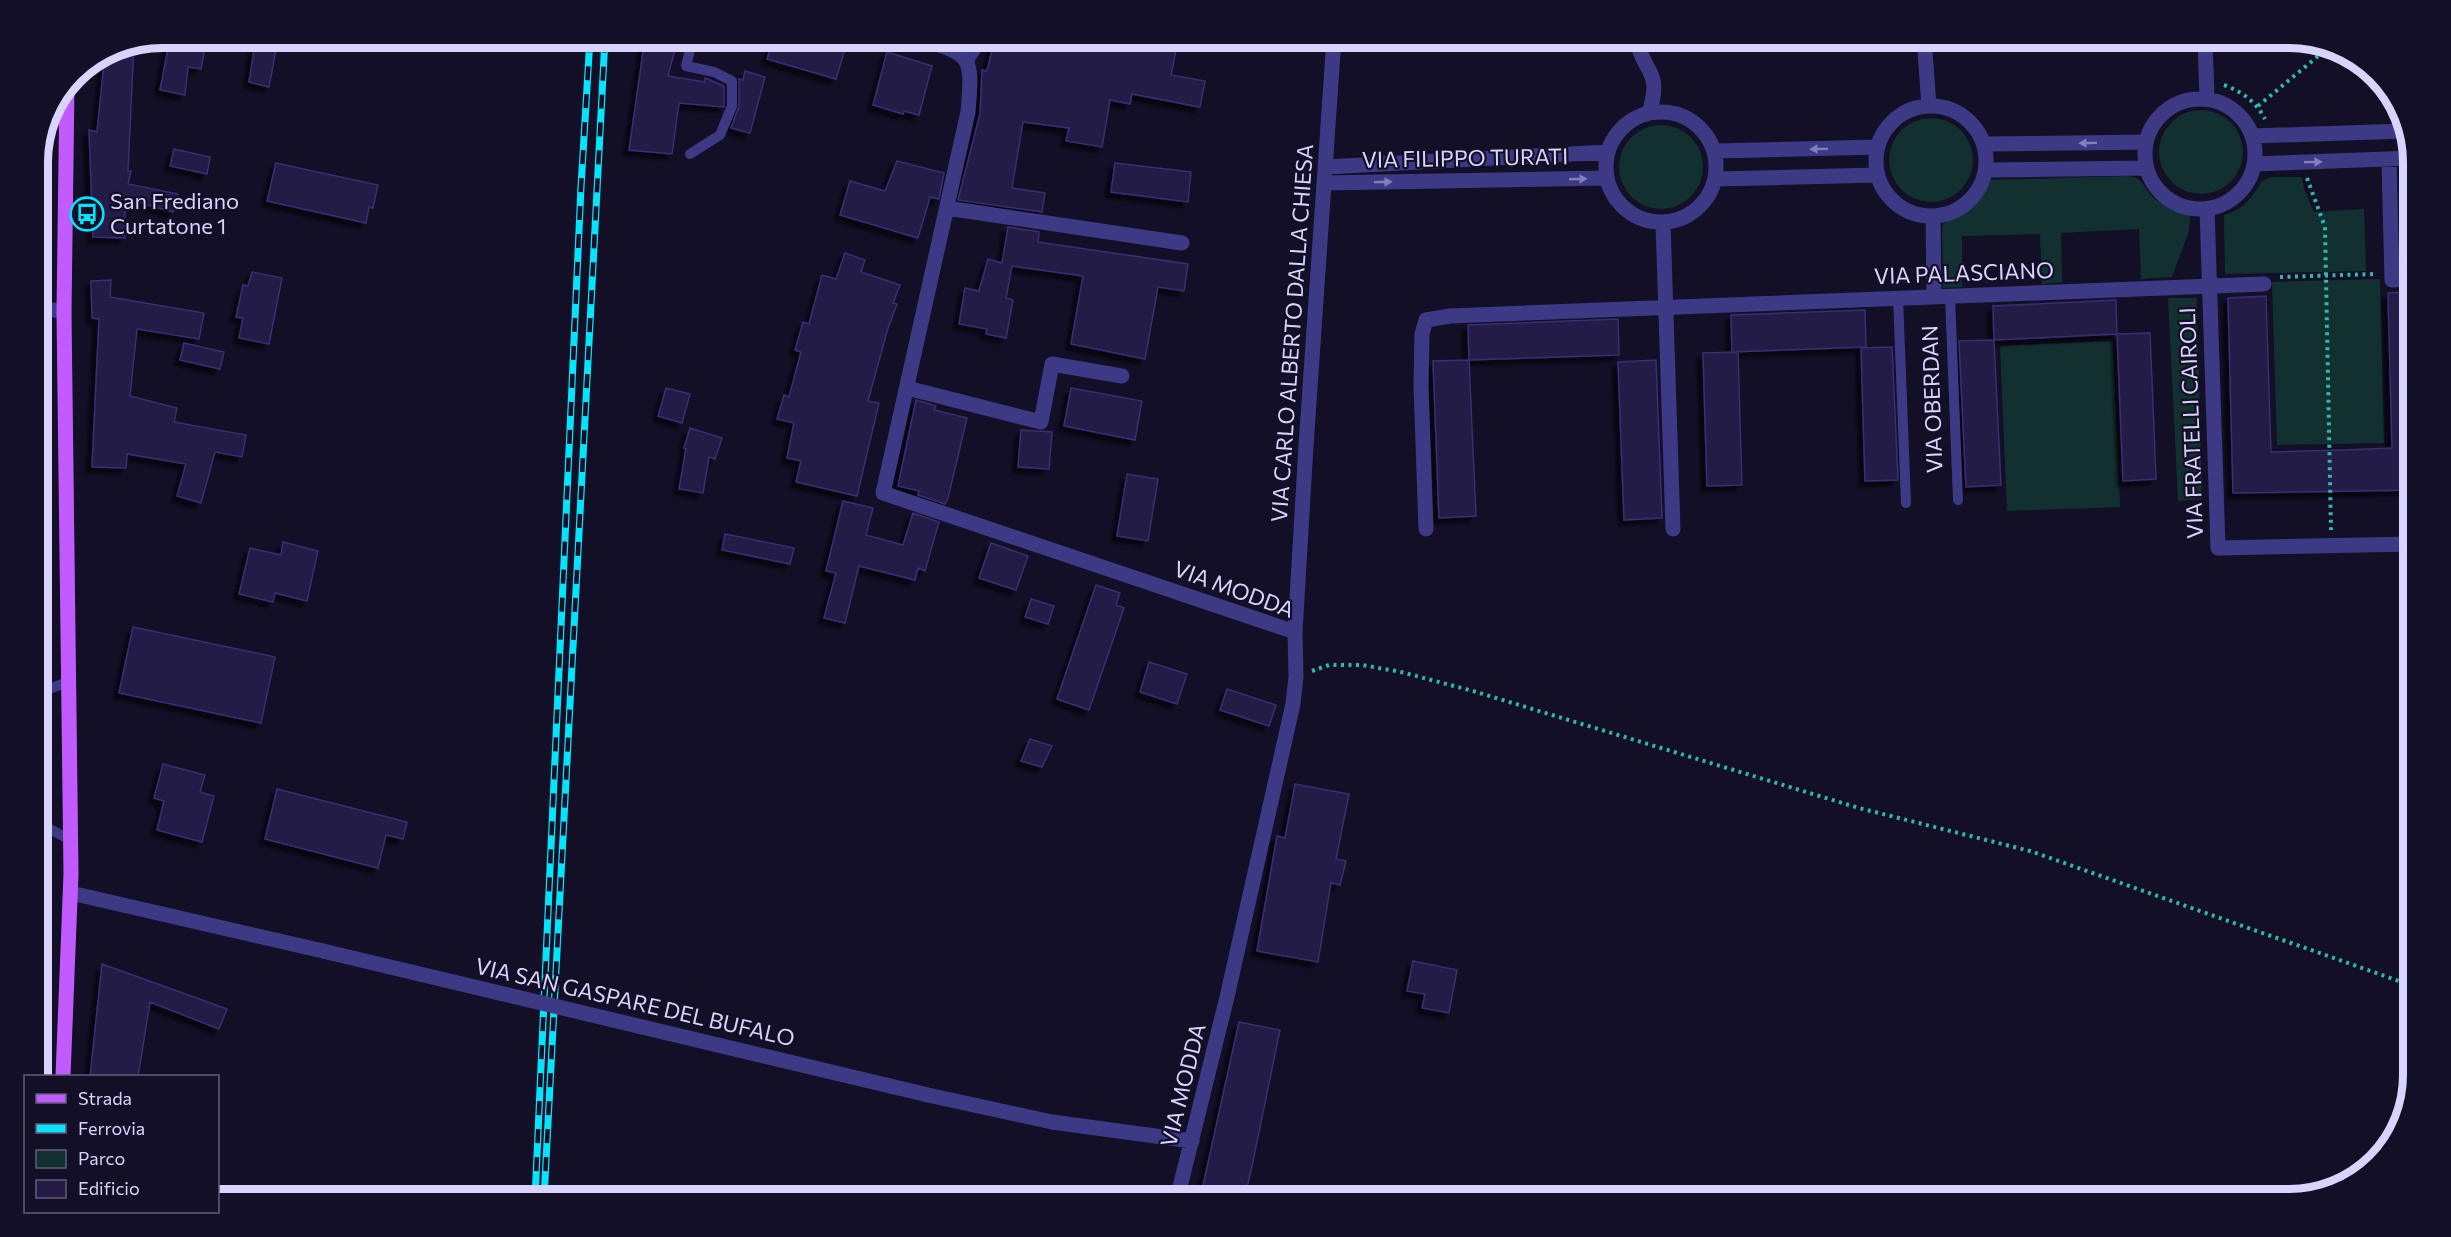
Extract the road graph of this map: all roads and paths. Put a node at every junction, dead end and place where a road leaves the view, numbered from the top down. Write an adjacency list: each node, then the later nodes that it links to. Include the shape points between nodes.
1 (690, 48): 24 (lane, via 686,66 732,81 732,106 720,135)
2 (952, 48): 9 (street)
3 (977, 48): 9 (lane)
4 (1333, 48): 29 (street, VIA CARLO ALBERTO DALLA CHIESA)
5 (1639, 48): 15 (street, via 1655,83)
6 (1925, 48): 13 (street)
7 (2205, 48): 10 (street)
8 (2322, 53): 14 (path)
9 (968, 62): 36 (street, VIA MODDA, via 968,112)
10 (2206, 79): 11 (street); 14 (path, via 2238,91)
11 (2206, 99): 18 (street, via 2234,109); 19 (street, via 2186,100 2166,110 2155,121)
12 (67, 100): 50 (main road)
13 (1929, 106): 20 (street, via 1949,109 1964,117); 21 (street, via 1908,111 1894,120)
14 (2258, 106): 17 (path)
15 (1649, 113): 22 (street, via 1670,113 1689,120 1704,133); 23 (street, via 1623,128)
16 (2399, 131): 17 (street)
17 (2273, 135): 18 (street)
18 (2253, 136): 28 (street)
19 (2146, 142): 20 (street, one-way to 20); 30 (street)
20 (1984, 144): 31 (street)
21 (1878, 147): 22 (street, one-way to 22); 32 (street)
22 (1714, 151): 34 (street)
23 (1608, 152): 29 (street, VIA FILIPPO TURATI); 33 (street)
24 (690, 154)
25 (2403, 159): 26 (street)
26 (2389, 160): 27 (street, one-way to 26); 41 (street)
27 (2303, 163): 28 (street); 42 (path, via 2325,227)
28 (2254, 164): 37 (street, via 2239,194)
29 (1326, 166): 35 (street, VIA CARLO ALBERTO DALLA CHIESA)
30 (2146, 168): 31 (street); 37 (street, via 2156,187 2170,201)
31 (1986, 170): 38 (street, via 1970,201 1949,214)
32 (1878, 176): 34 (street); 38 (street, via 1889,197 1902,208 1917,215)
33 (1607, 178): 35 (street, VIA FILIPPO TURATI, one-way to 33); 39 (street, via 1615,198 1628,211 1644,220)
34 (1715, 179): 39 (street, via 1697,210)
35 (1324, 183): 59 (street, VIA CARLO ALBERTO DALLA CHIESA)
36 (947, 208): 40 (street); 52 (street, VIA MODDA)
37 (2207, 209): 45 (street, VIA FRATELLI CAIROLI)
38 (1933, 216): 46 (street, VIA OBERDAN)
39 (1663, 223): 48 (street)
40 (1182, 243)
41 (2392, 273): 42 (path); 43 (street, via 2392,280)
42 (2325, 276): 44 (path, via 2264,278); 58 (path)
43 (2403, 279)
44 (2264, 284): 45 (street, VIA PALASCIANO)
45 (2209, 286): 46 (street, VIA PALASCIANO); 58 (street, VIA FRATELLI CAIROLI, via 2218,548)
46 (1942, 296): 47 (street, VIA PALASCIANO); 53 (lane, VIA OBERDAN)
47 (1898, 298): 48 (street, VIA PALASCIANO); 54 (lane)
48 (1666, 307): 55 (street, VIA PALASCIANO, via 1426,320 1421,386); 56 (street)
49 (48, 309): 50 (street)
50 (64, 312): 61 (main road)
51 (1122, 376): 52 (street, via 1052,364 1041,422)
52 (907, 387): 59 (street, VIA MODDA, via 883,493)
53 (1958, 500)
54 (1906, 503)
55 (1426, 529)
56 (1673, 529)
57 (2403, 544): 58 (street, VIA FRATELLI CAIROLI)
58 (2331, 546)
59 (1295, 632): 60 (street, VIA MODDA)
60 (1296, 676): 66 (path, via 1329,665 1362,665 1473,691 1848,804 2030,851); 68 (street, VIA MODDA, via 1287,734)
61 (68, 682): 62 (lane); 64 (main road)
62 (48, 689)
63 (48, 828): 64 (lane)
64 (70, 840): 65 (main road)
65 (71, 893): 67 (main road); 68 (street, VIA SAN GASPARE DEL BUFALO, bridge, via 928,1095 1052,1122)
66 (2403, 982)
67 (63, 1075)
68 (1192, 1141): 69 (street, VIA MODDA)
69 (1180, 1189)

